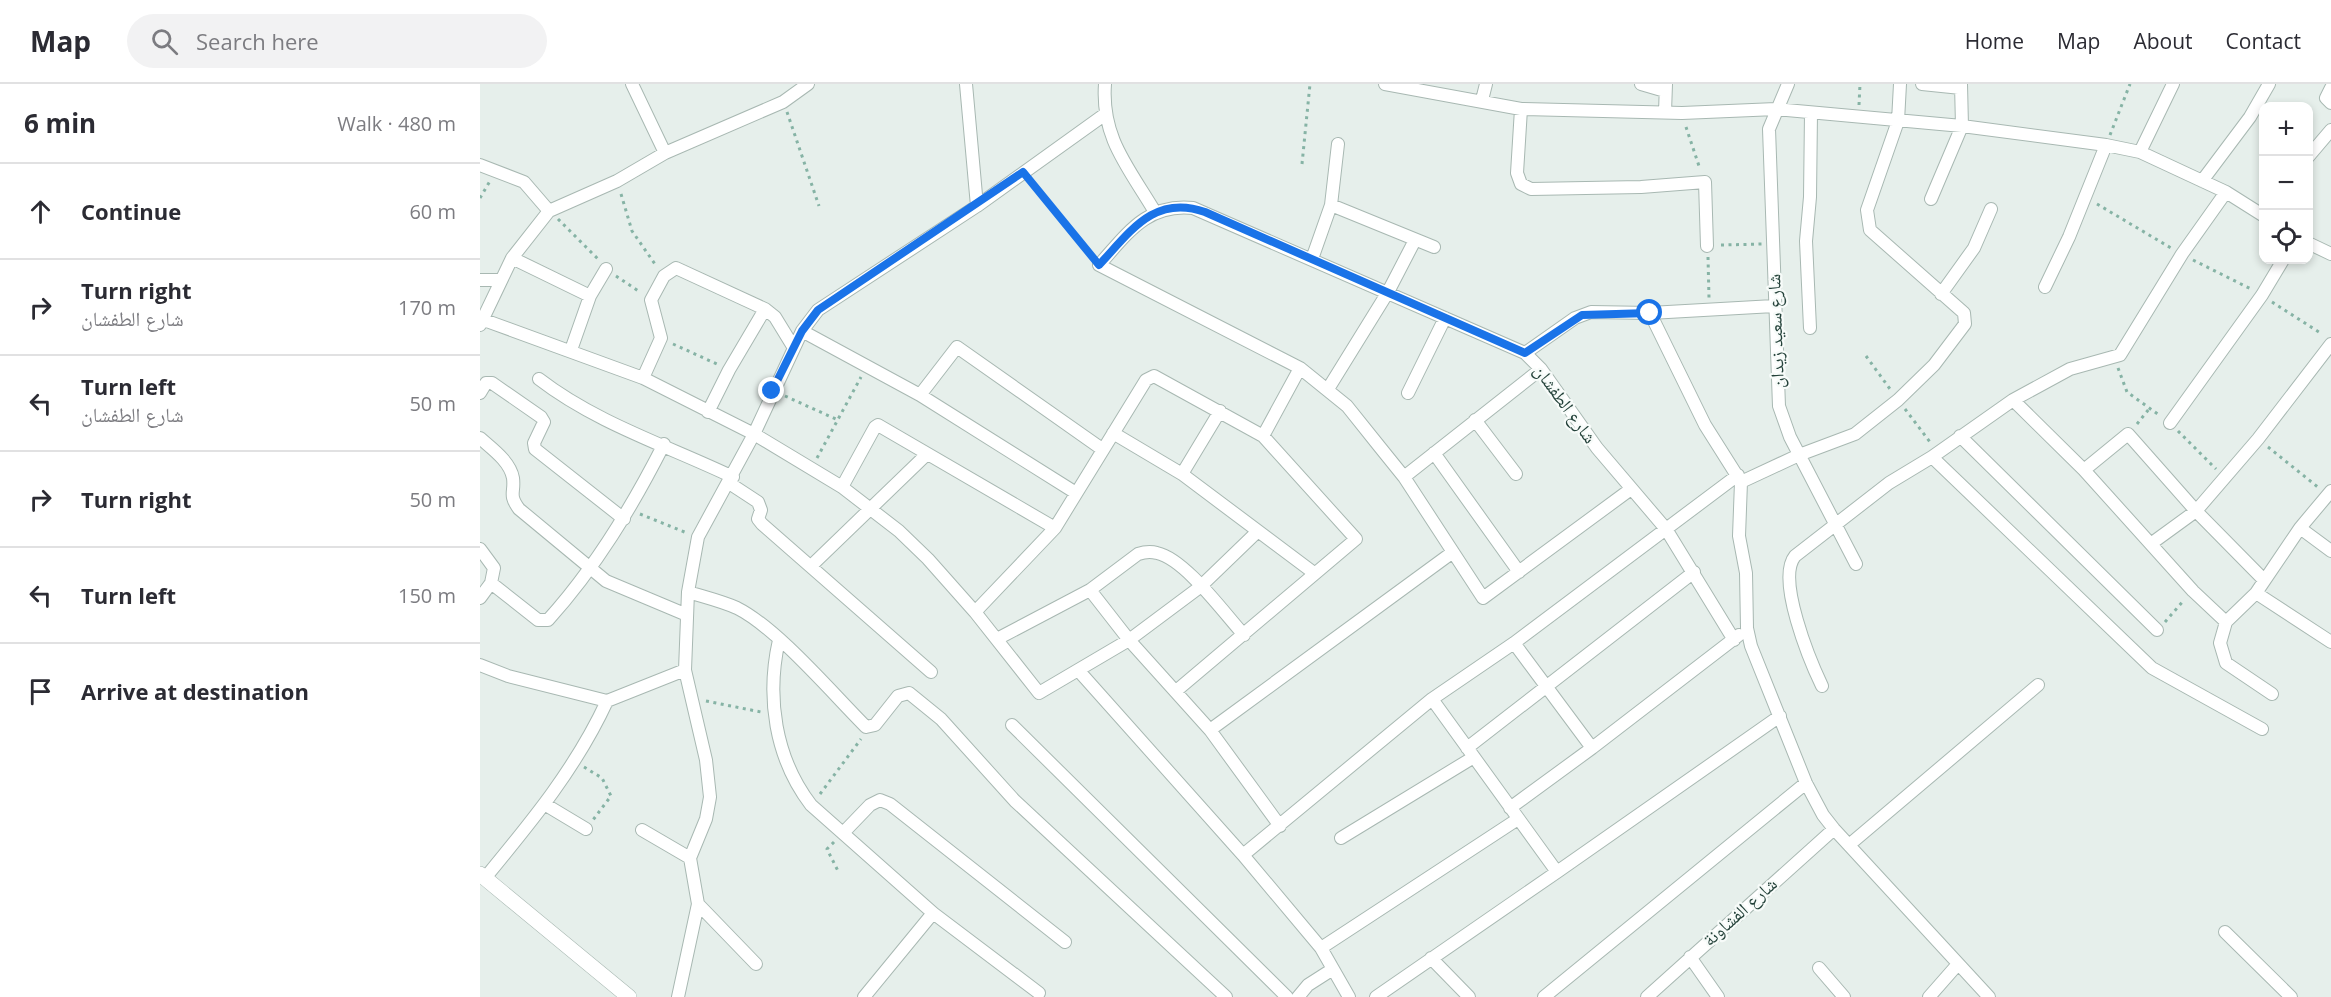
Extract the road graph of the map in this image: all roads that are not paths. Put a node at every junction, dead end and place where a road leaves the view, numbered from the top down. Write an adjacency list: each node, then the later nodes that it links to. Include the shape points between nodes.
1 (632, 84): 30 (street)
2 (808, 84): 30 (street, via 783,102)
3 (966, 84): 37 (street)
4 (1106, 84): 23 (street)
5 (1386, 84): 14 (street)
6 (1486, 84): 17 (street)
7 (1641, 84): 15 (street)
8 (1788, 84): 20 (street, شارع سعيد زيدان)
9 (1900, 84): 24 (street)
10 (1922, 84): 13 (street)
11 (2173, 84): 29 (street)
12 (2269, 84): 33 (street)
13 (1961, 86): 25 (street)
14 (1422, 87): 17 (street)
15 (1666, 88): 21 (street)
16 (2331, 88): 18 (street, via 2326,98)
17 (1482, 100): 19 (street)
18 (2331, 103)
19 (1521, 109): 21 (street); 44 (street, via 1517,173 1526,187 1641,187 1705,182)
20 (1776, 109): 21 (street); 22 (street); 57 (street, شارع سعيد زيدان, via 1769,129)
21 (1665, 112)
22 (1811, 113): 24 (street); 62 (street, via 1806,241)
23 (1104, 115): 37 (street); 40 (street, via 1112,140)
24 (1898, 121): 25 (street); 55 (street, via 1867,210 1867,223)
25 (1962, 126): 28 (street); 35 (street)
26 (2331, 130): 31 (street)
27 (1338, 144): 36 (street)
28 (2106, 145): 29 (street); 53 (street)
29 (2140, 152): 33 (street)
30 (665, 153): 39 (street, via 617,181)
31 (2309, 156)
32 (480, 165): 39 (street, via 524,182)
33 (2202, 181): 34 (street)
34 (2226, 192): 41 (street); 76 (street, via 2115,359 2070,369)
35 (1931, 199)
36 (1330, 205): 42 (street); 48 (street)
37 (977, 206): 63 (street, via 837,295 818,310)
38 (1991, 209): 55 (street, via 1974,248)
39 (549, 212): 47 (street)
40 (1155, 212): 48 (street, شارع الطفشان, via 1180,206 1193,208); 68 (street, شارع الطفشان, via 1099,265)
41 (2259, 212)
42 (1415, 240): 45 (street); 54 (street)
43 (2313, 245): 46 (street)
44 (1707, 246)
45 (1434, 247)
46 (2331, 254)
47 (512, 258): 52 (street); 56 (street)
48 (1312, 259): 54 (street, شارع الطفشان)
49 (2281, 264): 80 (street)
50 (606, 268): 56 (street)
51 (480, 280): 52 (street)
52 (500, 280): 61 (street)
53 (2045, 287)
54 (1388, 292): 60 (street, شارع الطفشان); 72 (street)
55 (1941, 294): 90 (street, via 1964,313 1965,324 1934,365 1855,434)
56 (590, 296): 66 (street)
57 (1774, 306): 59 (street); 90 (street, شارع سعيد زيدان, via 1779,406)
58 (765, 309): 65 (street, via 775,317); 70 (street, via 676,268 664,276 651,300 661,338); 78 (street)
59 (1650, 313): 67 (street, via 1582,315); 96 (street, via 1705,425)
60 (1445, 318): 67 (street, شارع الطفشان); 74 (street)
61 (482, 322): 66 (street)
62 (1810, 328)
63 (802, 331): 65 (street); 75 (street)
64 (2331, 342): 103 (street, via 2258,439)
65 (794, 348): 82 (street)
66 (570, 350): 70 (street)
67 (1525, 353): 69 (street, شارع الطفشان)
68 (1300, 368): 72 (street); 83 (street)
69 (1541, 369): 79 (street); 99 (street, شارع الطفشان, via 1596,448)
70 (643, 378): 78 (street)
71 (539, 379): 86 (street, via 591,414)
72 (1328, 389): 95 (street, via 1347,406)
73 (480, 393): 104 (street, via 486,383 492,382 541,417 544,422 535,449)
74 (1408, 393)
75 (920, 395): 87 (street, via 957,347); 100 (street)
76 (2013, 400): 84 (street); 92 (street)
77 (1220, 411): 81 (street, via 1154,376 1146,380); 83 (street); 93 (street)
78 (708, 412): 82 (street)
79 (1475, 420): 88 (street); 94 (street)
80 (2170, 423)
81 (1113, 433): 87 (street); 93 (street)
82 (754, 434): 97 (street); 98 (street)
83 (1263, 436): 119 (street, via 1355,536)
84 (1960, 436): 91 (street); 131 (street)
85 (480, 438): 116 (street, via 509,469 513,500 519,509)
86 (664, 444): 97 (street); 104 (street)
87 (1102, 449): 100 (street)
88 (1434, 453): 95 (street); 117 (street)
89 (926, 455): 98 (street, via 878,425); 102 (street); 106 (street)
90 (1799, 455): 96 (street); 105 (street, شارع سعيد زيدان)
91 (1935, 455): 105 (street, via 1888,483); 152 (street, via 2152,668)
92 (2084, 471): 103 (street, via 2128,434); 110 (street)
93 (1182, 474): 109 (street)
94 (1516, 474)
95 (1404, 477): 113 (street)
96 (1740, 479): 108 (street); 130 (street, via 1738,525 1746,573)
97 (731, 480): 115 (street, via 758,502 758,519); 124 (street, via 698,537)
98 (842, 487): 102 (street)
99 (1631, 489): 108 (street, شارع الطفشان); 117 (street)
100 (1076, 493): 106 (street)
101 (2330, 494): 107 (street)
102 (870, 507): 115 (street); 127 (street, via 921,552)
103 (2196, 511): 110 (street); 120 (street)
104 (627, 514): 116 (street)
105 (1834, 527): 114 (street, شارع سعيد زيدان); 144 (street, via 1795,556 1788,568 1796,617)
106 (1055, 528): 127 (street)
107 (2300, 528): 112 (street); 120 (street)
108 (1666, 529): 118 (street, شارع الطفشان); 138 (street)
109 (1257, 532): 119 (street); 122 (street)
110 (2152, 543): 129 (street)
111 (480, 549): 121 (street, via 494,568)
112 (2331, 551)
113 (1453, 552): 117 (street, via 1483,598); 153 (street)
114 (1856, 564)
115 (811, 566): 142 (street)
116 (590, 569): 121 (street, via 548,620 538,620); 128 (street, via 606,581)
117 (1520, 572)
118 (1694, 572): 136 (street, شارع الطفشان); 145 (street)
119 (1314, 573): 132 (street)
120 (2264, 580): 125 (street)
121 (491, 584): 126 (street)
122 (1200, 586): 123 (street, via 1169,558 1147,552 1138,554); 132 (street); 135 (street)
123 (1090, 590): 133 (street); 135 (street)
124 (688, 592): 128 (street); 134 (street, via 738,609)
125 (2256, 593): 129 (street); 137 (street)
126 (480, 598)
127 (975, 612): 133 (street)
128 (687, 615): 140 (street)
129 (2226, 622): 147 (street, via 2220,643 2226,663)
130 (1747, 628): 136 (street); 150 (street)
131 (2157, 630)
132 (1244, 635): 146 (street)
133 (996, 639): 141 (street, via 1036,692 1045,692)
134 (778, 640): 164 (street, via 775,714 780,748 796,786 811,805); 186 (street, via 866,727 875,725 898,696 909,693 941,719 1015,801)
135 (1129, 640): 141 (street); 146 (street)
136 (1734, 640): 154 (street)
137 (2331, 642)
138 (1514, 643): 145 (street); 148 (street)
139 (480, 665): 149 (street)
140 (685, 670): 149 (street); 168 (street, via 706,760 710,797 706,819)
141 (1078, 670): 167 (street)
142 (932, 672)
143 (2038, 685): 166 (street)
144 (1822, 686)
145 (1546, 688): 154 (street); 155 (street)
146 (1176, 691): 153 (street)
147 (2272, 694)
148 (1432, 699): 155 (street); 160 (street)
149 (607, 701): 157 (street, via 576,762)
150 (1780, 716): 156 (street); 169 (street)
151 (1012, 725): 187 (street)
152 (2262, 729)
153 (1210, 730): 160 (street)
154 (1592, 748): 158 (street)
155 (1470, 752): 158 (street); 165 (street)
156 (1806, 783): 162 (street); 192 (street)
157 (546, 805): 161 (street); 170 (street)
158 (1510, 808): 159 (street)
159 (1518, 819): 169 (street); 175 (street)
160 (1280, 826): 167 (street)
161 (586, 829)
162 (1834, 829): 166 (street); 176 (street, شارع الفشاونة)
163 (642, 830): 168 (street)
164 (844, 832): 172 (street); 174 (street, via 870,805 880,800 890,804)
165 (1341, 838)
166 (1849, 845): 179 (street)
167 (1243, 855): 175 (street)
168 (690, 858): 171 (street)
169 (1557, 872): 177 (street)
170 (483, 876): 183 (street)
171 (698, 904): 178 (street); 184 (street)
172 (933, 913): 182 (street); 185 (street)
173 (2225, 932): 198 (street)
174 (1065, 942)
175 (1321, 948): 181 (street)
176 (1690, 957): 193 (street, شارع الفشاونة); 194 (street)
177 (1431, 958): 190 (street); 191 (street)
178 (756, 964)
179 (1958, 964): 196 (street); 197 (street)
180 (1819, 968): 195 (street)
181 (1333, 969): 188 (street, via 1308,985); 189 (street)
182 (1039, 993)
183 (629, 997)
184 (678, 997)
185 (864, 997)
186 (1226, 997)
187 (1287, 997)
188 (1298, 997)
189 (1348, 997)
190 (1376, 997)
191 (1469, 997)
192 (1544, 997)
193 (1647, 997)
194 (1718, 997)
195 (1844, 997)
196 (1929, 997)
197 (1989, 997)
198 (2291, 997)

